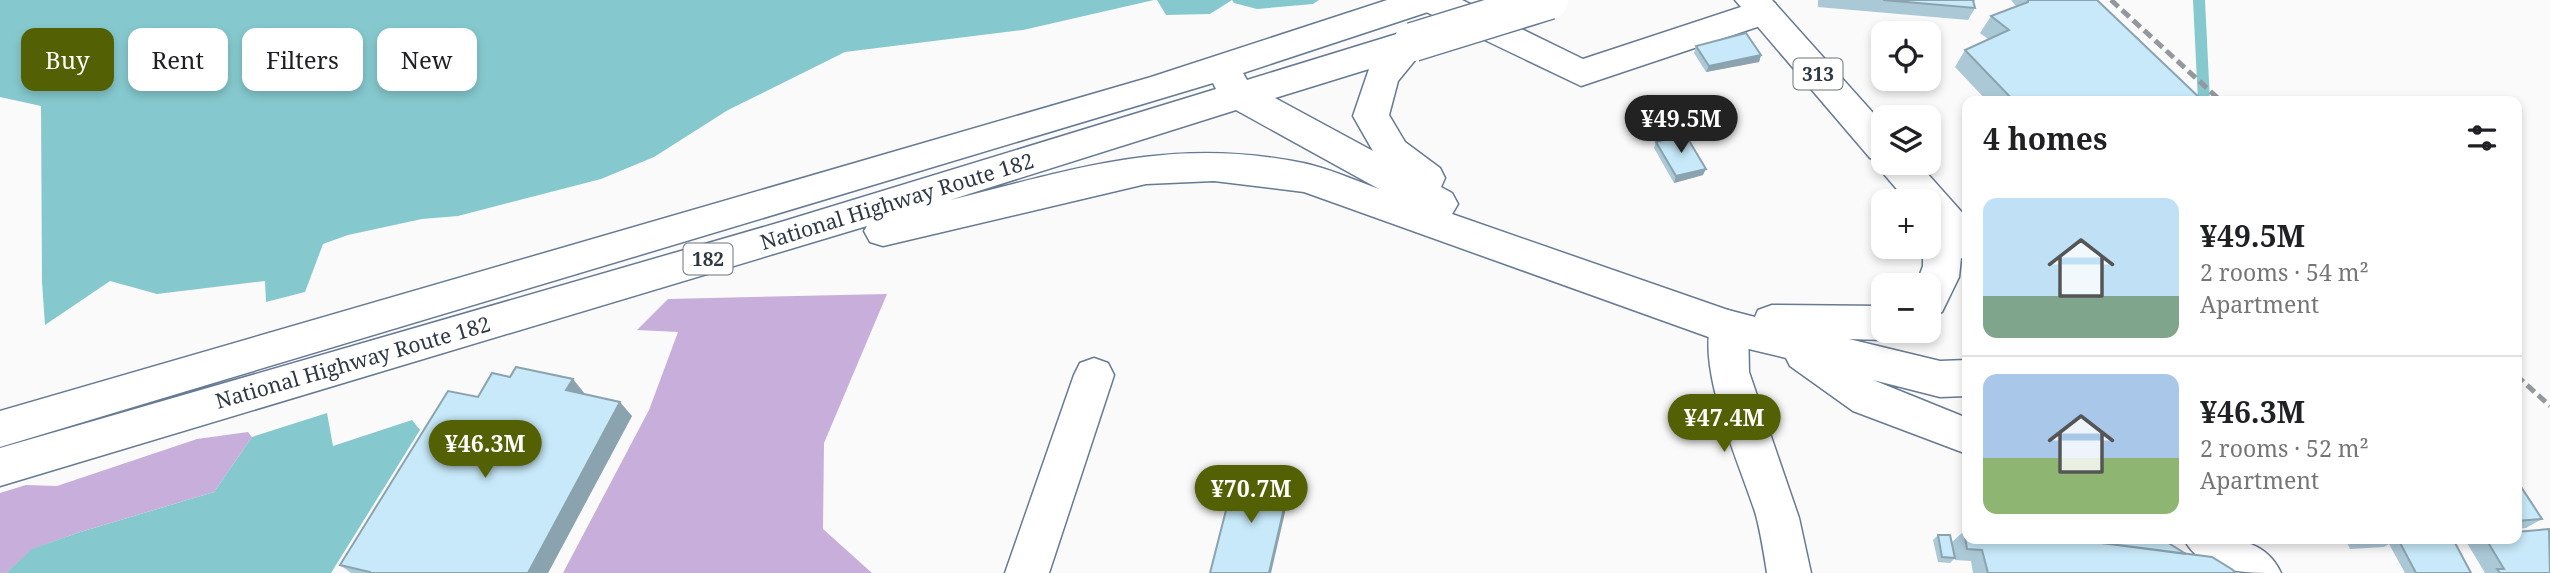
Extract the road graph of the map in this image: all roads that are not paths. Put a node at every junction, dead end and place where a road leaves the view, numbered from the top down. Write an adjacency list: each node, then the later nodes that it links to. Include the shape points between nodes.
1 (1425, 0): 6 (main road, National Highway Route 182 / 182, via 1334,28)
2 (1432, 0): 4 (main road, via 1581,73)
3 (1549, 0): 5 (main road, National Highway Route 182 / 182, bridge)
4 (1758, 6): 7 (main road, 313)
5 (1413, 42): 6 (main road, National Highway Route 182 / 182); 14 (main road, via 1382,76 1371,116 1392,152)
6 (1229, 80): 12 (main road, National Highway Route 182 / 182, via 1167,120); 14 (main road); 21 (main road, National Highway Route 182 / 182, via 1127,97)
7 (1871, 134)
8 (1907, 175): 9 (main road)
9 (1919, 189)
10 (1941, 214): 13 (main road)
11 (1941, 236): 15 (main road)
12 (781, 237): 14 (main road, via 884,231 1121,173 1212,164 1306,178); 23 (main road, National Highway Route 182 / 182)
13 (1962, 238)
14 (1526, 253): 17 (main road)
15 (1941, 282)
16 (1871, 323): 17 (main road, via 1790,321)
17 (1728, 327): 18 (main road); 27 (main road, via 1729,372 1778,518)
18 (1785, 341): 20 (main road, via 1940,379); 22 (main road, via 1867,398)
19 (1094, 375): 26 (main road)
20 (1962, 378)
21 (0, 429)
22 (1962, 434)
23 (0, 467)
24 (2213, 544): 28 (main road)
25 (2237, 544): 28 (main road)
26 (1027, 573)
27 (1789, 573)
28 (2261, 573)

